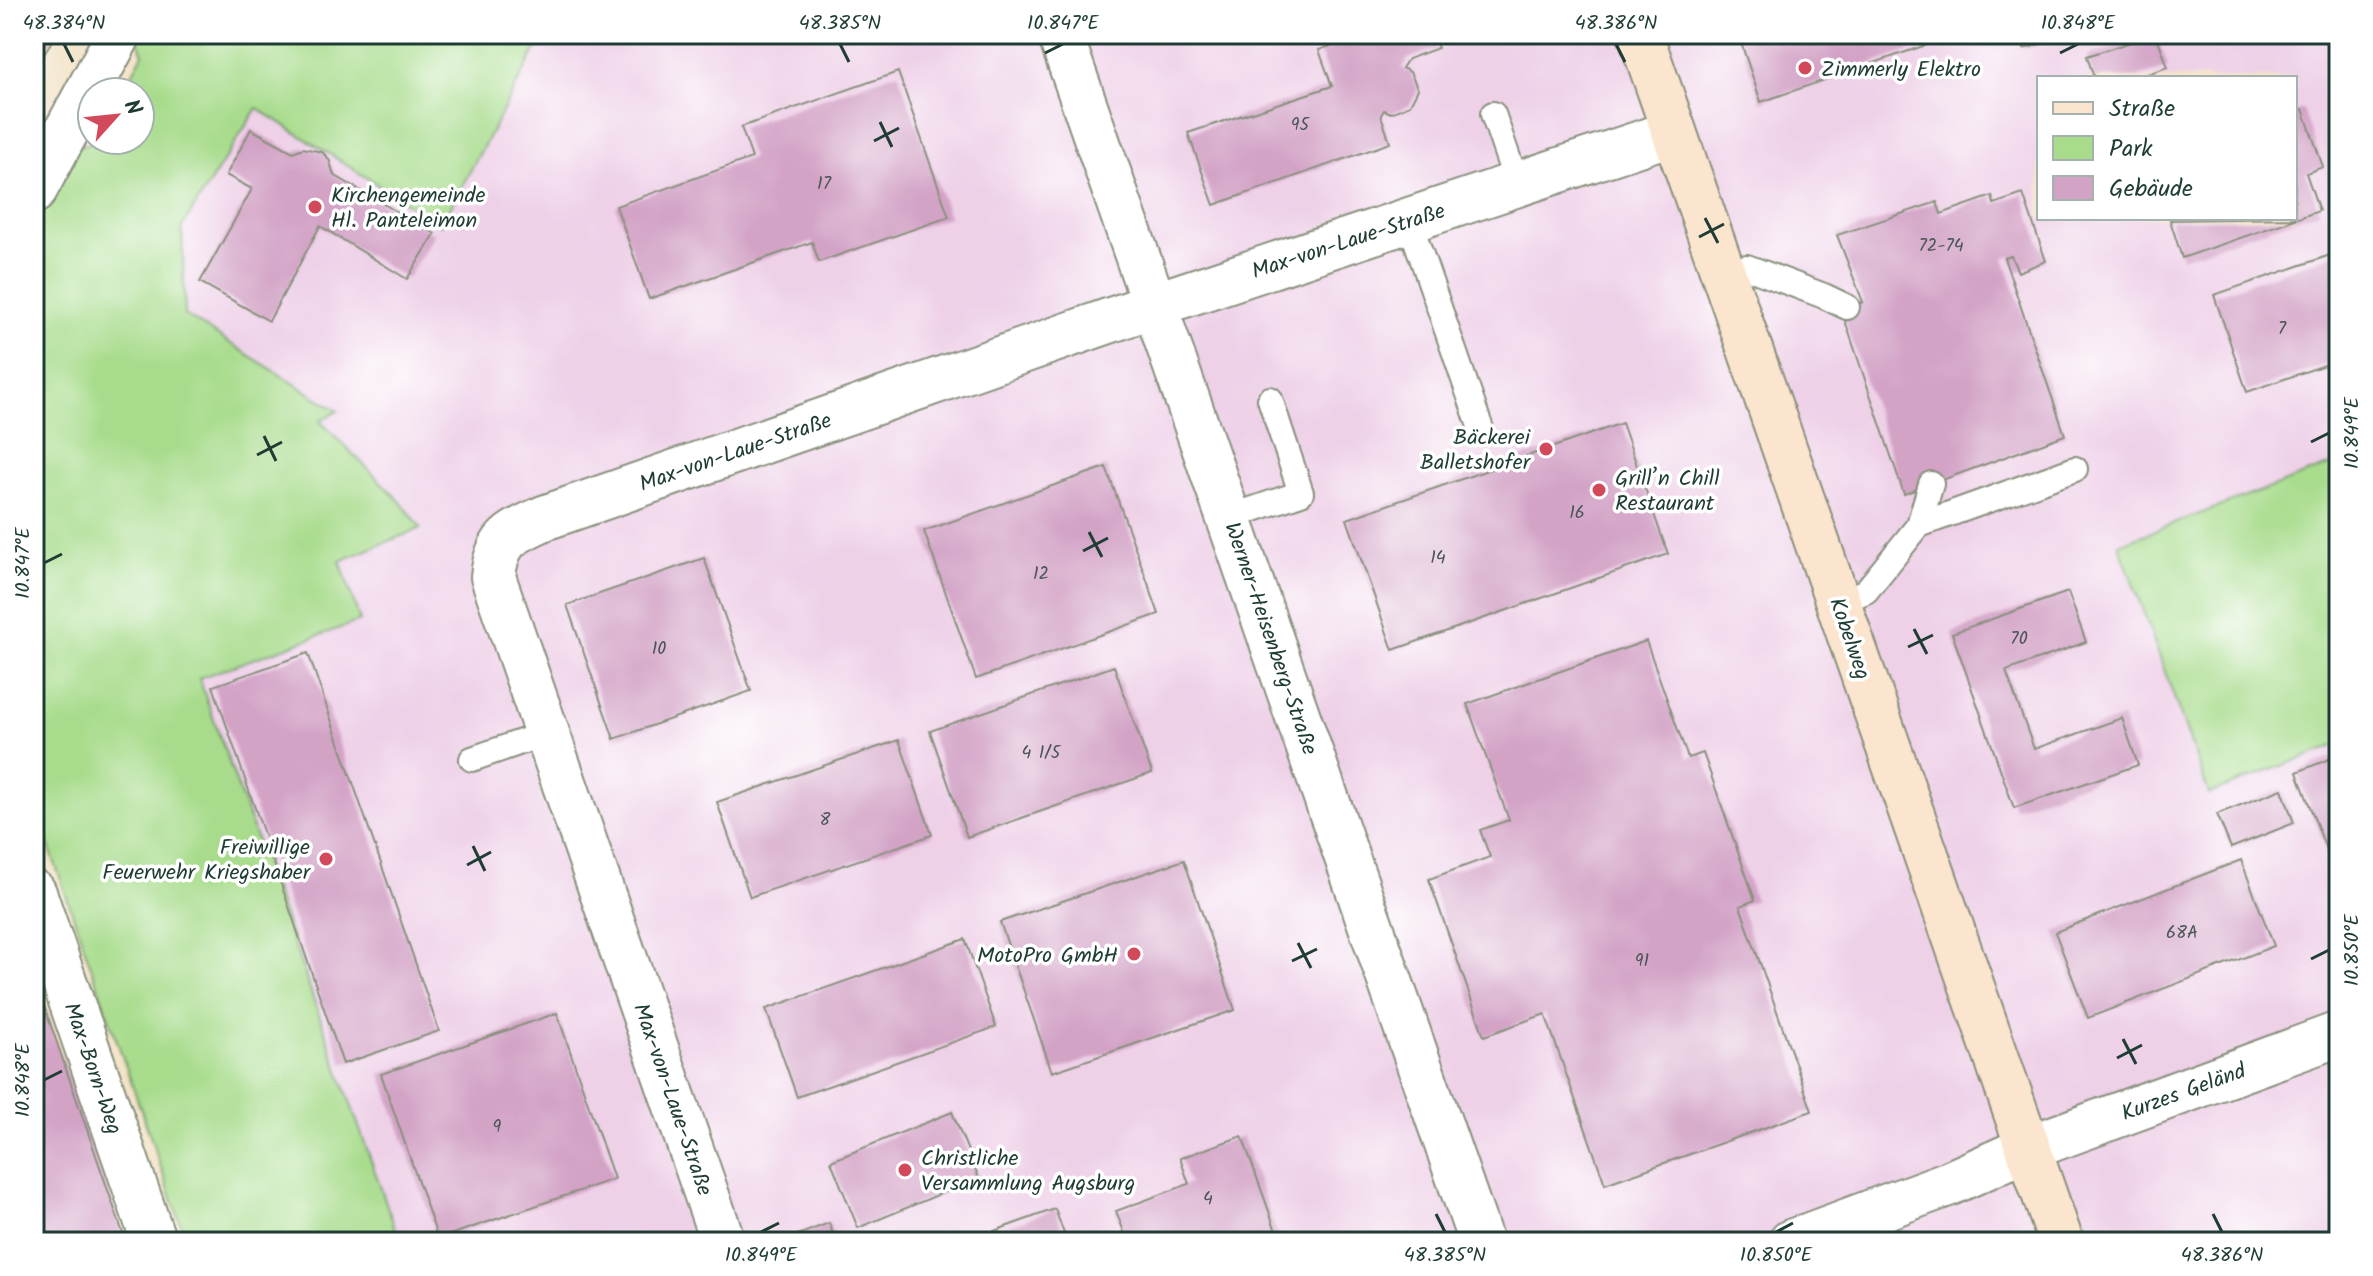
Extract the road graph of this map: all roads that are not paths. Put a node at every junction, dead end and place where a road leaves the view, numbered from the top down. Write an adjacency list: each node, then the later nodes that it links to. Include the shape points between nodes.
1 (119, 34): 7 (street)
2 (1060, 34): 10 (street, Werner-Heisenberg-Straße)
3 (1640, 34): 5 (main road, Kobelweg)
4 (1493, 114): 6 (lane)
5 (1674, 132): 6 (street, Max-von-Laue-Straße); 9 (main road, Kobelweg)
6 (1517, 184): 8 (street, Max-von-Laue-Straße)
7 (34, 191)
8 (1409, 220): 10 (street, Max-von-Laue-Straße); 13 (lane)
9 (1722, 272): 11 (lane, via 1747,267); 18 (main road, Kobelweg)
10 (1157, 304): 16 (street, Werner-Heisenberg-Straße); 19 (street, Max-von-Laue-Straße, via 544,518 512,534 495,552 493,577)
11 (1847, 307)
12 (1270, 399): 16 (lane, via 1301,493)
13 (1481, 429)
14 (2075, 469): 17 (lane)
15 (1931, 484): 17 (lane)
16 (1230, 517): 26 (street, Werner-Heisenberg-Straße)
17 (1919, 525): 18 (lane, via 1866,591)
18 (1838, 603): 23 (main road, Kobelweg)
19 (547, 733): 20 (lane); 25 (street, Max-von-Laue-Straße)
20 (472, 759)
21 (34, 893): 24 (street, Max-Born-Weg)
22 (2339, 1034): 23 (street, Kurzes Geländ)
23 (2028, 1148): 27 (street); 28 (main road, Kobelweg)
24 (154, 1242)
25 (723, 1242)
26 (1481, 1242)
27 (1791, 1242)
28 (2061, 1242)

